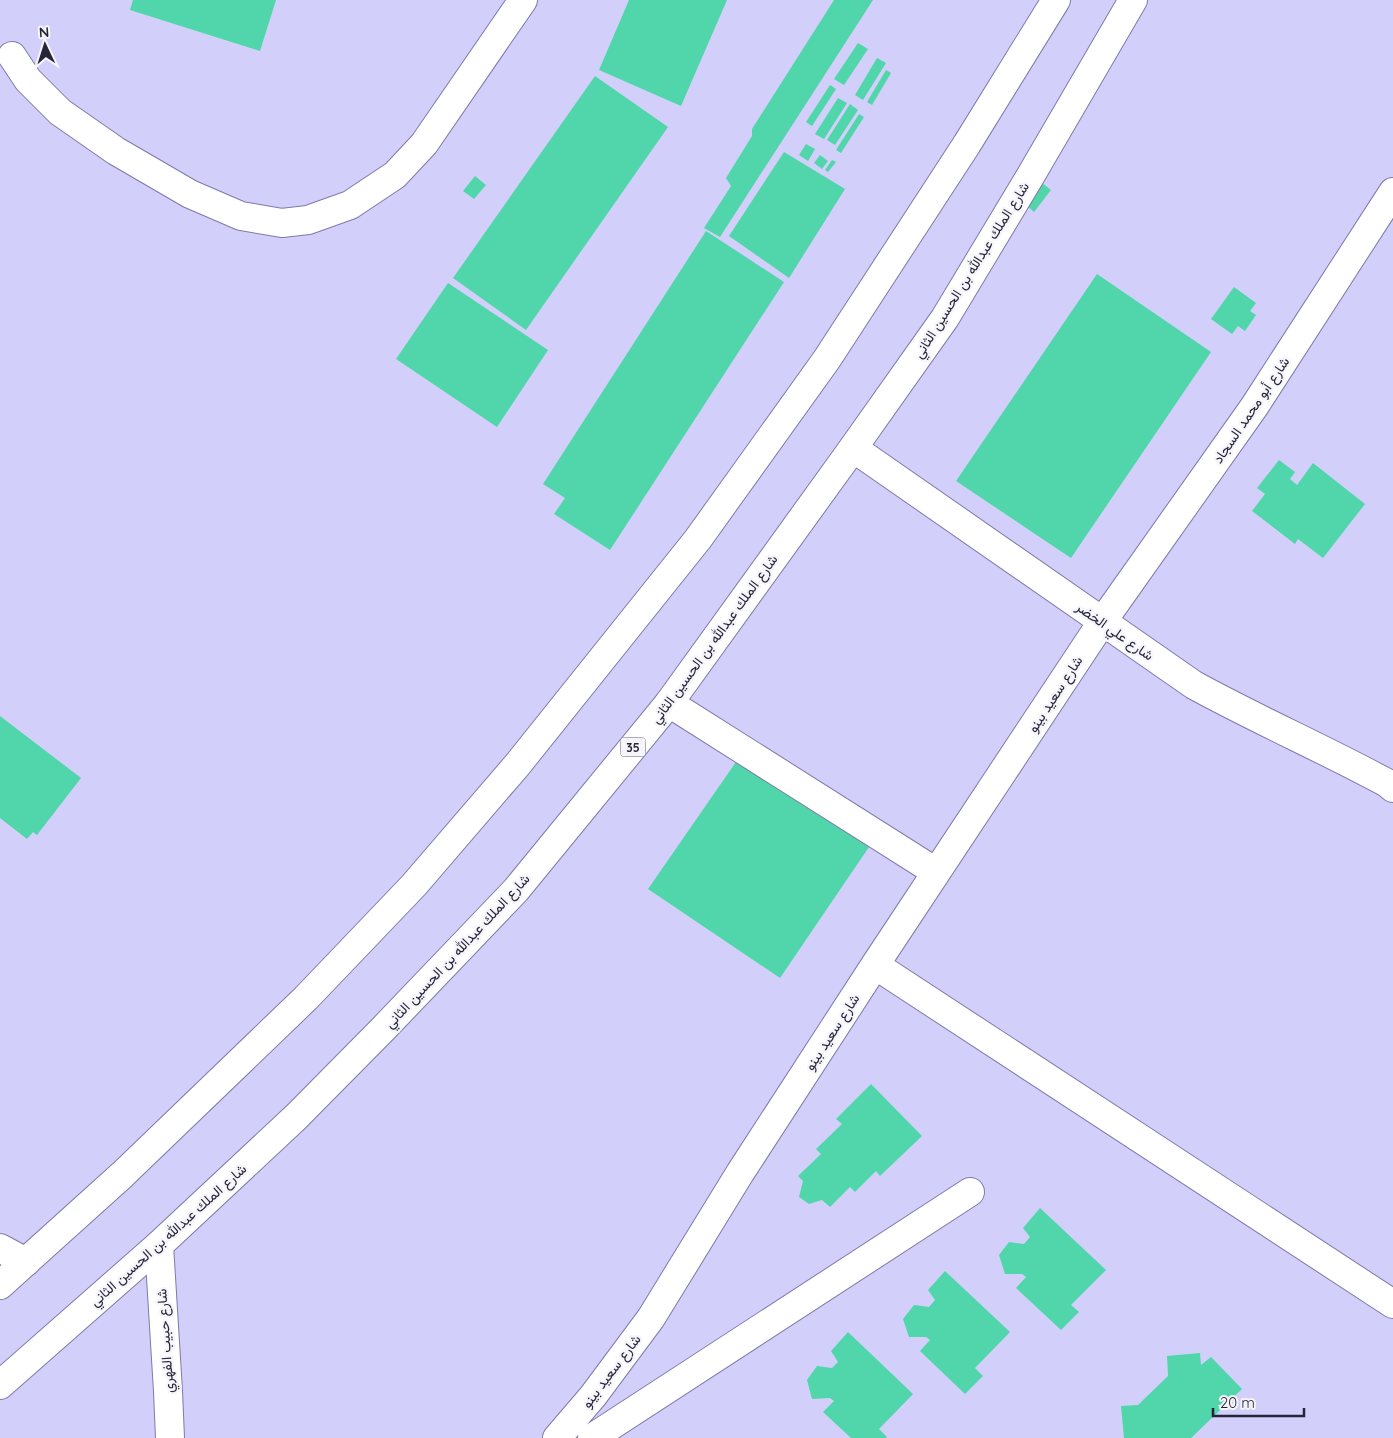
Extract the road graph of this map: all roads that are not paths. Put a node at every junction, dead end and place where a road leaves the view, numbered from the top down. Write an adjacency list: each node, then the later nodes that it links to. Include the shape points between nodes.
1 (523, 0): 4 (main road, via 424,144 395,174 350,206 308,220 282,223 241,216 190,194 116,151 60,112 28,80)
2 (1056, 0): 15 (main road, via 827,359 698,539 518,764 414,885 306,998 122,1176)
3 (1133, 0): 6 (main road, شارع الملك عبدالله بن الحسين الثاني / 35, via 945,318)
4 (12, 56)
5 (1393, 192): 7 (main road, شارع أبو محمد السجاد, via 1254,407)
6 (853, 448): 7 (main road, شارع علي الخضر); 8 (main road, شارع الملك عبدالله بن الحسين الثاني / 35)
7 (1102, 622): 9 (main road, شارع علي الخضر, via 1194,685); 10 (main road, شارع سعيد بينو)
8 (669, 703): 10 (main road); 13 (main road, شارع الملك عبدالله بن الحسين الثاني / 35, via 516,890 296,1117)
9 (1393, 788)
10 (936, 872): 11 (main road, شارع سعيد بينو)
11 (875, 965): 17 (main road); 20 (main road, شارع سعيد بينو, via 740,1173 651,1318)
12 (970, 1192): 21 (main road)
13 (159, 1245): 18 (main road, شارع الملك عبدالله بن الحسين الثاني / 35); 19 (main road, شارع حبيب الفهري)
14 (0, 1248): 15 (main road)
15 (26, 1262): 16 (main road)
16 (0, 1285)
17 (1393, 1304)
18 (0, 1385)
19 (170, 1438)
20 (557, 1438)
21 (592, 1438)

